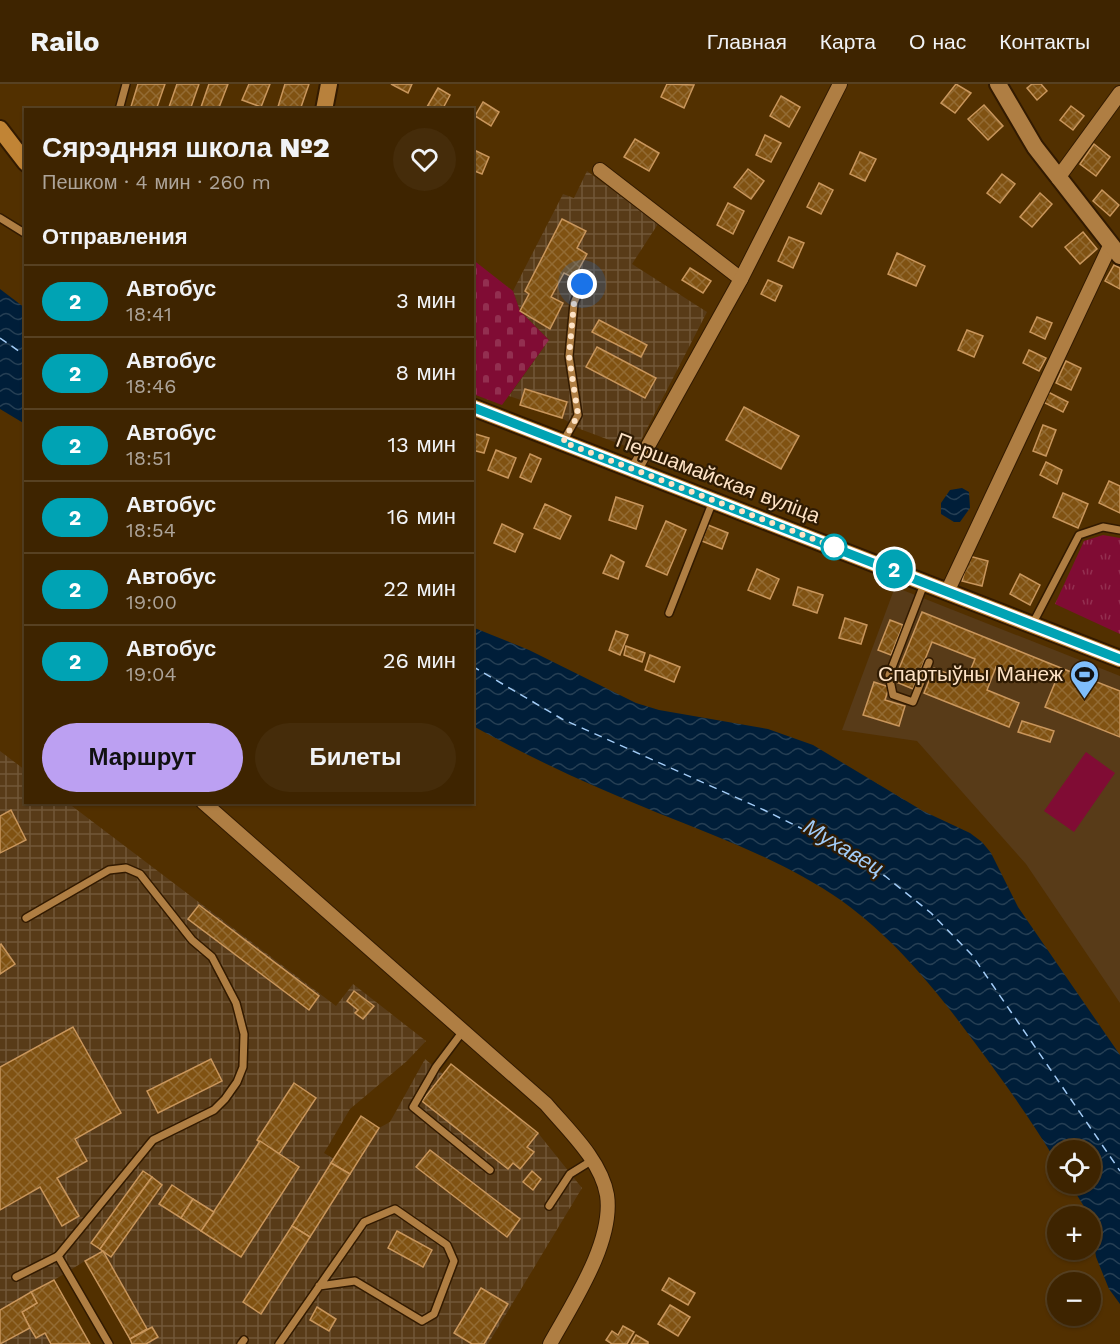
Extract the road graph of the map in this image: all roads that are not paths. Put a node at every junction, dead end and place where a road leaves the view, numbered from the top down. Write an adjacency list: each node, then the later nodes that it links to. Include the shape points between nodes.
1 (126, 84): 6 (lane)
2 (329, 84): 7 (main road)
3 (840, 84): 15 (street)
4 (998, 84): 11 (street)
5 (1120, 93): 11 (street)
6 (120, 108)
7 (324, 108)
8 (0, 129): 9 (main road)
9 (24, 160)
10 (600, 170): 15 (street)
11 (1058, 178): 14 (street)
12 (0, 218): 13 (lane)
13 (24, 233)
14 (1115, 251): 23 (street)
15 (741, 279): 19 (street)
16 (582, 284): 18 (lane, via 574,303 569,356 578,415)
17 (474, 408): 18 (main road, Першамайская вуліца)
18 (563, 442): 19 (main road, Першамайская вуліца)
19 (634, 471): 20 (main road, Першамайская вуліца)
20 (713, 501): 22 (main road, Першамайская вуліца); 24 (lane)
21 (1120, 530): 25 (lane, via 1103,527 1078,535)
22 (925, 581): 23 (main road, Першамайская вуліца); 27 (lane, via 889,675 893,695 913,702)
23 (948, 590): 25 (main road, Першамайская вуліца)
24 (669, 613)
25 (1033, 623): 26 (main road, Першамайская вуліца)
26 (1120, 658)
27 (928, 662)
28 (205, 804): 30 (street)
29 (26, 918): 34 (lane, via 109,870 126,868 140,874 192,940 212,957 236,1003 244,1034 243,1067 225,1099 214,1110 153,1140)
30 (463, 1031): 31 (street, via 546,1104); 32 (lane, via 413,1107)
31 (591, 1161): 33 (lane, via 570,1174); 39 (street, via 607,1194 608,1215 584,1283)
32 (490, 1170)
33 (549, 1206)
34 (58, 1256): 35 (lane); 37 (lane)
35 (16, 1277)
36 (319, 1286): 36 (lane, via 364,1222 395,1209 447,1245 454,1261 434,1314 422,1321 355,1281); 38 (lane)
37 (109, 1344)
38 (279, 1344)
39 (550, 1344)

